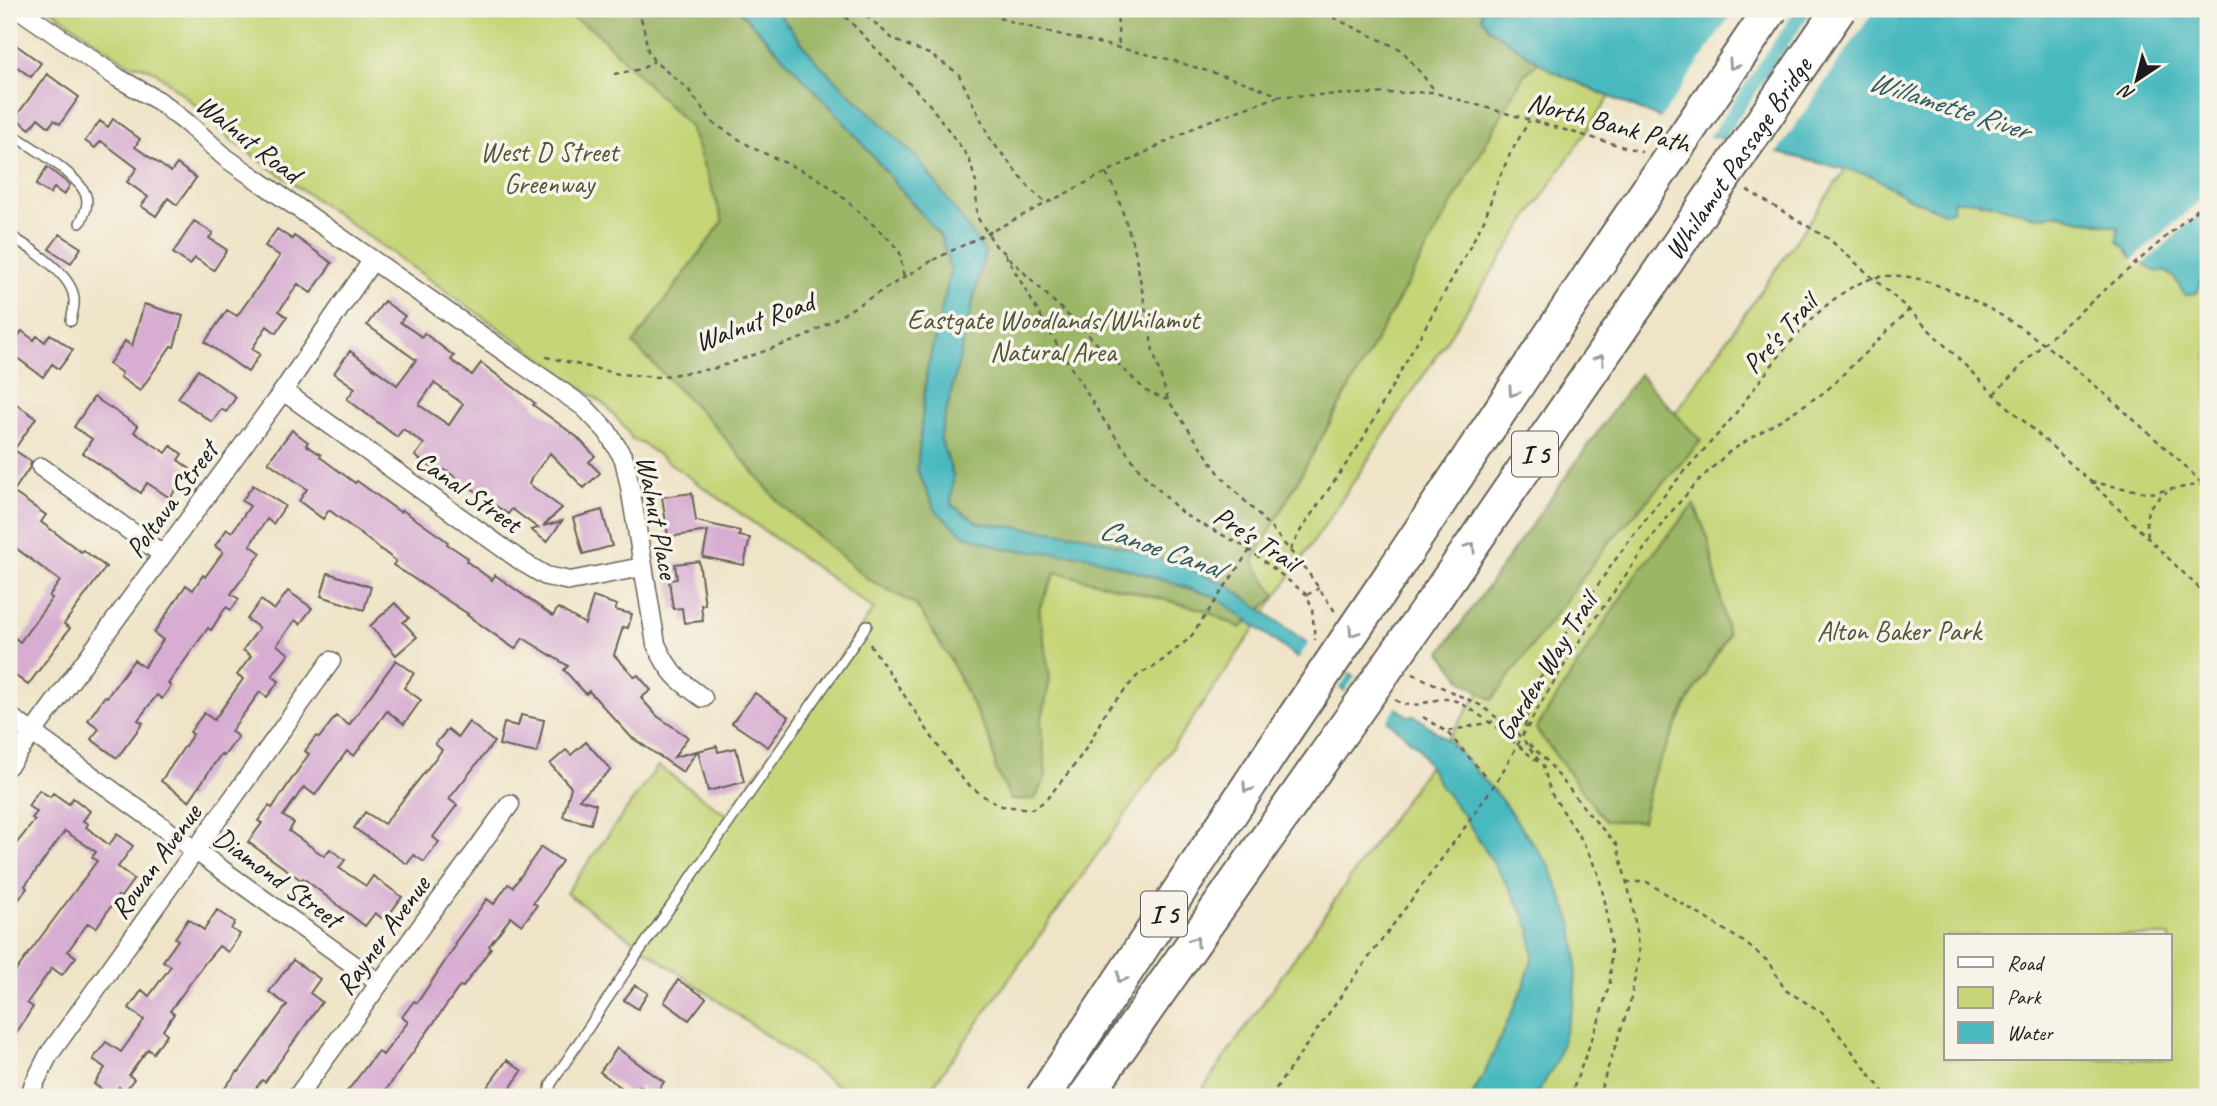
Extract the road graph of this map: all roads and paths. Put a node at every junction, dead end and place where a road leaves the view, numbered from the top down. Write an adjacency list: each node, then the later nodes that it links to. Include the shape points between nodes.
1 (19, 9): 24 (street, Walnut Road, via 159,101 226,158)
2 (637, 9): 11 (path)
3 (838, 9): 23 (path, Pre's Trail, via 930,105 964,150 976,183 977,217)
4 (859, 9): 20 (path, via 894,40 929,54 958,73 990,140)
5 (981, 9): 10 (path, North Bank Path, via 1030,27)
6 (1116, 9): 10 (path)
7 (1315, 9): 13 (path, via 1402,50)
8 (1771, 9): 71 (highway, Whilamut Passage Bridge / I 5, one-way to 71, bridge)
9 (1839, 9): 72 (highway, Whilamut Passage Bridge / I 5, one-way to 9, bridge, via 1432,603)
10 (1119, 48): 14 (path, North Bank Path)
11 (654, 61): 12 (path, via 642,69); 26 (path, via 688,89 713,123 837,192 891,241 900,253)
12 (614, 74)
13 (1432, 92): 14 (path, North Bank Path); 15 (path, North Bank Path)
14 (1280, 96): 20 (path, Walnut Road, via 1203,123)
15 (1529, 121): 17 (path, North Bank Path); 42 (path, via 1453,278 1360,444)
16 (9, 132): 21 (lane, via 79,184 87,200)
17 (1651, 154)
18 (1743, 188): 25 (path, via 1829,239)
19 (2208, 200): 29 (path)
20 (1048, 204): 26 (path, Walnut Road, bridge)
21 (80, 223)
22 (9, 235): 28 (lane, via 65,277 74,299)
23 (1004, 253): 33 (path, via 1146,391); 41 (path, Pre's Trail, via 1103,419 1142,473 1183,514)
24 (372, 261): 30 (street, Walnut Road); 31 (street, Poltava Street)
25 (1872, 277): 27 (path); 29 (path, Pre's Trail, via 1920,278 1963,295); 59 (path, Pre's Trail, via 1855,284 1809,322 1624,548 1536,684)
26 (904, 279): 30 (path, Walnut Road, via 805,337 716,368 657,377 619,374 542,357)
27 (1909, 310): 32 (path); 59 (path, Garden Way Trail, via 1825,392 1729,452 1696,482 1582,637)
28 (71, 321)
29 (2045, 343): 32 (path); 37 (path, Pre's Trail)
30 (528, 369): 44 (street, Walnut Place, via 584,407 607,431 624,459)
31 (283, 391): 43 (street, Poltava Street); 44 (street, Canal Street, via 546,576 570,581)
32 (1994, 394): 35 (path)
33 (1168, 400)
34 (41, 467): 43 (street)
35 (2091, 482): 38 (path, via 2150,493); 40 (path)
36 (2208, 483): 37 (path)
37 (2202, 484): 38 (path); 39 (path, Pre's Trail)
38 (2170, 490): 40 (path, via 2147,510)
39 (2208, 491)
40 (2148, 537): 47 (path)
41 (1250, 550): 46 (path, Pre's Trail); 48 (path, via 1190,638 1139,674 1106,711 1073,766 1045,801 1032,809 1002,806 966,783)
42 (1290, 551)
43 (162, 554): 58 (street, Poltava Street)
44 (642, 567): 52 (street, Walnut Place, via 656,644 666,666)
45 (1319, 588): 46 (path)
46 (1307, 595): 49 (path, Pre's Trail)
47 (2208, 597)
48 (864, 629): 70 (lane, via 628,968 551,1084)
49 (1319, 647)
50 (331, 661): 65 (street, Rowan Avenue)
51 (1392, 697): 56 (path, via 1402,705 1449,699)
52 (703, 698)
53 (9, 716): 58 (street, Diamond Street)
54 (1423, 717): 57 (path)
55 (1500, 720): 56 (path)
56 (1489, 723): 57 (path); 60 (path)
57 (1447, 732): 63 (path)
58 (32, 733): 61 (street, Poltava Street); 65 (street, Diamond Street)
59 (1522, 738): 60 (path, Garden Way Trail); 62 (path)
60 (1518, 745): 62 (path); 73 (path, Garden Way Trail, via 1465,827)
61 (9, 765)
62 (1543, 766): 74 (path, via 1552,793 1598,873 1611,946 1610,982)
63 (1486, 777)
64 (510, 804): 67 (street, Rayner Avenue)
65 (196, 850): 67 (street, Diamond Street); 68 (street, Rowan Avenue, via 48,1056)
66 (1626, 882): 75 (path, via 1647,882 1770,963 1785,990 1822,1012)
67 (379, 983): 69 (street, Rayner Avenue)
68 (31, 1097)
69 (297, 1097)
70 (548, 1097)
71 (1043, 1097)
72 (1085, 1097)
73 (1270, 1097)
74 (1570, 1097)
75 (1887, 1097)

